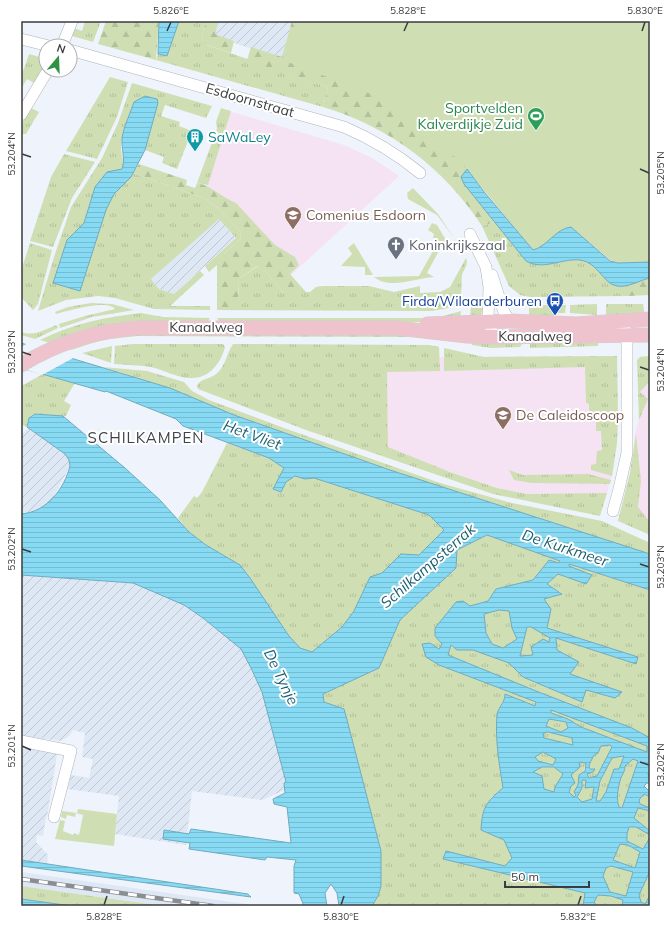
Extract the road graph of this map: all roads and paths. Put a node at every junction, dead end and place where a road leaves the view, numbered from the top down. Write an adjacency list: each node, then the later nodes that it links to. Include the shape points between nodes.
1 (72, 21): 3 (street)
2 (21, 38): 4 (street)
3 (65, 38)
4 (38, 43)
5 (78, 52): 8 (street, Esdoornstraat, via 344,127 376,142)
6 (43, 78): 7 (street)
7 (21, 115)
8 (420, 173)
9 (470, 234): 10 (street)
10 (486, 267): 12 (street, via 489,287); 13 (street, via 494,280 502,307)
11 (649, 319): 14 (main road, Kanaalweg); 16 (street)
12 (488, 321): 13 (main road, Kanaalweg); 15 (main road, Kanaalweg); 18 (street, via 492,332)
13 (510, 321): 14 (main road, Kanaalweg, via 576,324)
14 (612, 321): 16 (street, via 624,329)
15 (397, 328): 18 (main road, Kanaalweg); 19 (main road, Kanaalweg, via 137,328 96,334 59,346)
16 (627, 335): 17 (main road, Kanaalweg); 18 (main road, Kanaalweg); 20 (street, via 627,453)
17 (650, 335)
18 (498, 337)
19 (21, 365)
20 (613, 511)
21 (21, 741): 22 (street, via 71,751)
22 (54, 816)

